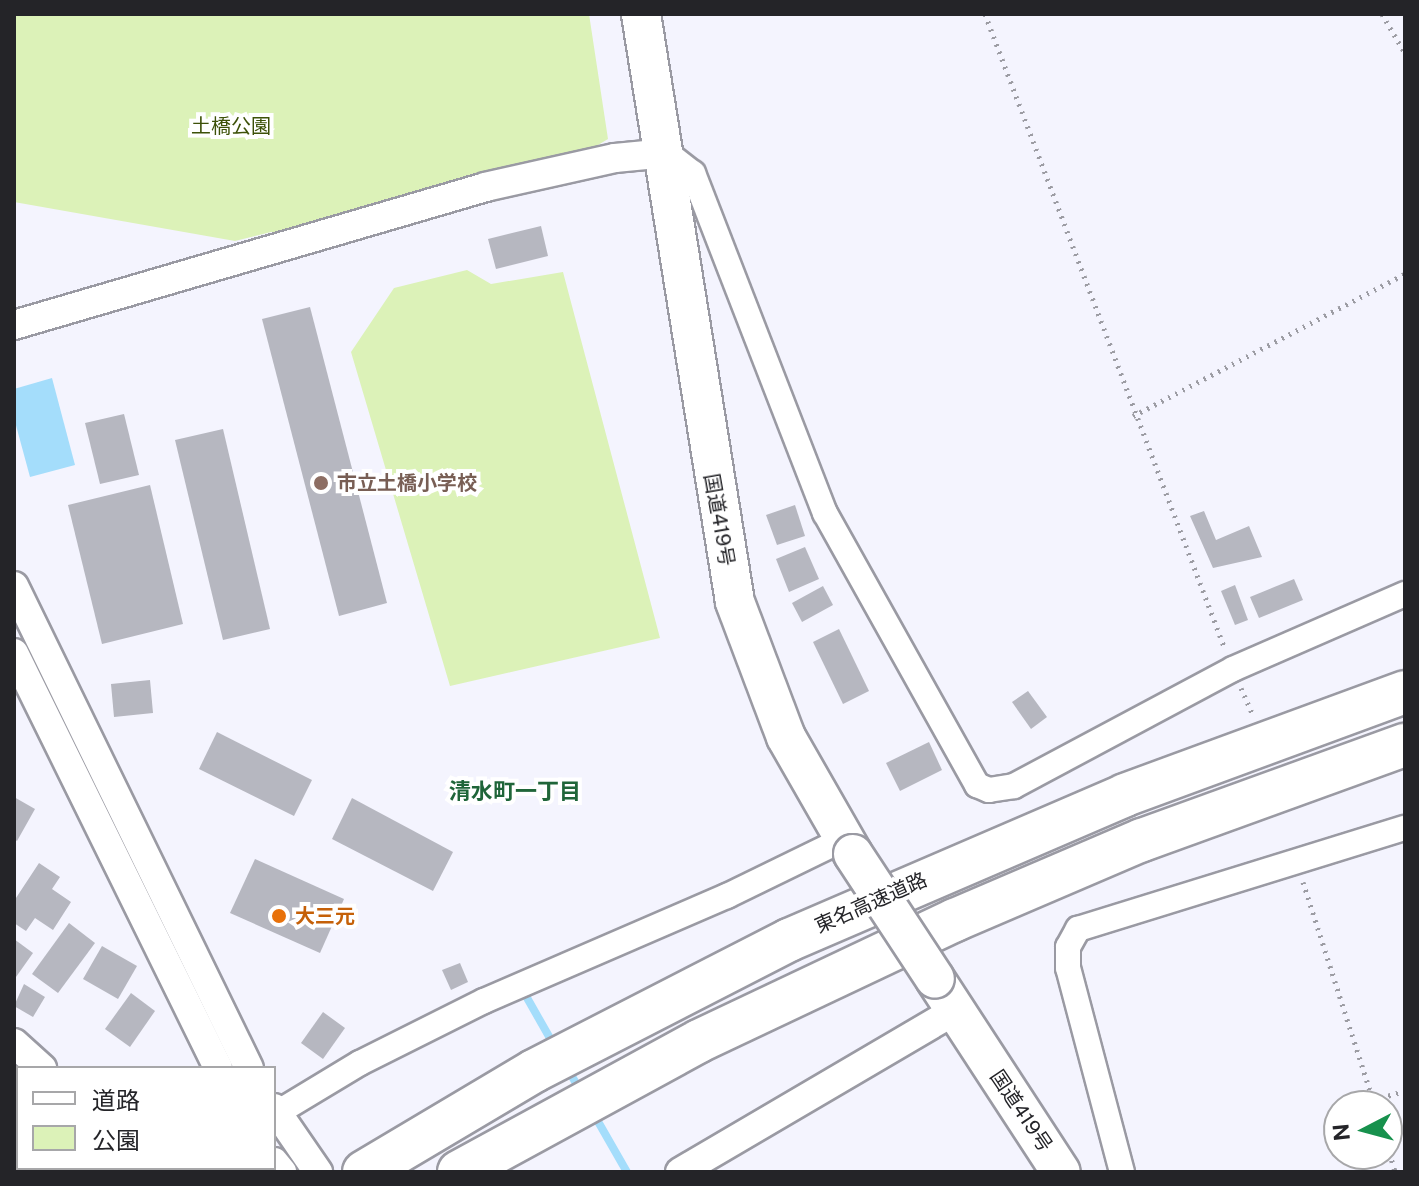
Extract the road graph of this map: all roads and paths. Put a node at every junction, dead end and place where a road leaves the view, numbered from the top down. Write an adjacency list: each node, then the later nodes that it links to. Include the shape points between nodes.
1 (641, 14): 5 (highway, 国道419号)
2 (985, 14): 8 (path)
3 (1382, 14): 4 (path)
4 (1405, 53)
5 (667, 153): 7 (street, via 615,158 485,187); 12 (street, via 693,173 825,513 977,785 989,790 1014,786); 17 (highway, 国道419号, via 715,505 735,602 786,737)
6 (1405, 274): 8 (path)
7 (14, 325)
8 (1133, 416): 12 (path)
9 (14, 586): 23 (street)
10 (1405, 594): 12 (street)
11 (14, 653): 22 (street)
12 (1233, 669): 14 (path)
13 (1405, 692): 27 (highway, 東名高速道路, via 1125,795 789,940 534,1071)
14 (1254, 717)
15 (1405, 745): 28 (highway, via 1142,840 955,920 699,1041)
16 (1405, 828): 18 (street)
17 (848, 846): 19 (highway, 国道419号, bridge); 25 (street, via 484,1001 360,1063)
18 (1296, 861): 24 (path); 31 (street, via 1078,929 1068,947 1068,968)
19 (944, 995): 29 (street); 30 (highway, 国道419号)
20 (14, 1043): 21 (street)
21 (40, 1066)
22 (217, 1066)
23 (248, 1066)
24 (1370, 1090)
25 (280, 1119): 26 (street)
26 (318, 1172)
27 (364, 1172)
28 (459, 1172)
29 (680, 1172)
30 (1061, 1172)
31 (1122, 1172)

